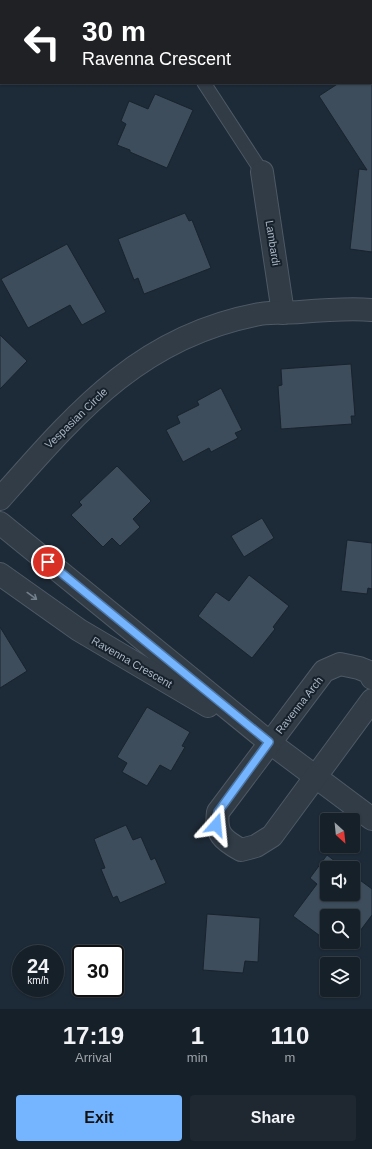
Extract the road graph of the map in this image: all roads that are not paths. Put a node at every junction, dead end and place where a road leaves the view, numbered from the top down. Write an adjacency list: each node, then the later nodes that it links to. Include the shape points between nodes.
1 (205, 84): 2 (lane)
2 (262, 172): 4 (street, Lambardi)
3 (372, 310): 4 (street, Vespasian Circle, via 353,308)
4 (283, 313): 5 (street, Vespasian Circle, via 261,314 213,326 173,342 134,366 96,396 60,430)
5 (0, 499)
6 (0, 523): 10 (street, Ravenna Crescent)
7 (0, 574): 10 (street, Ravenna Crescent, one-way to 10, via 79,630)
8 (372, 678): 10 (street, Ravenna Arch, via 369,672 340,664 324,671)
9 (372, 700): 11 (street)
10 (269, 742): 11 (street, Ravenna Crescent); 11 (street, Ravenna Arch, via 218,812 216,825 224,841 241,850 256,846 272,836)
11 (316, 777): 12 (street, Ravenna Crescent)
12 (372, 819)

